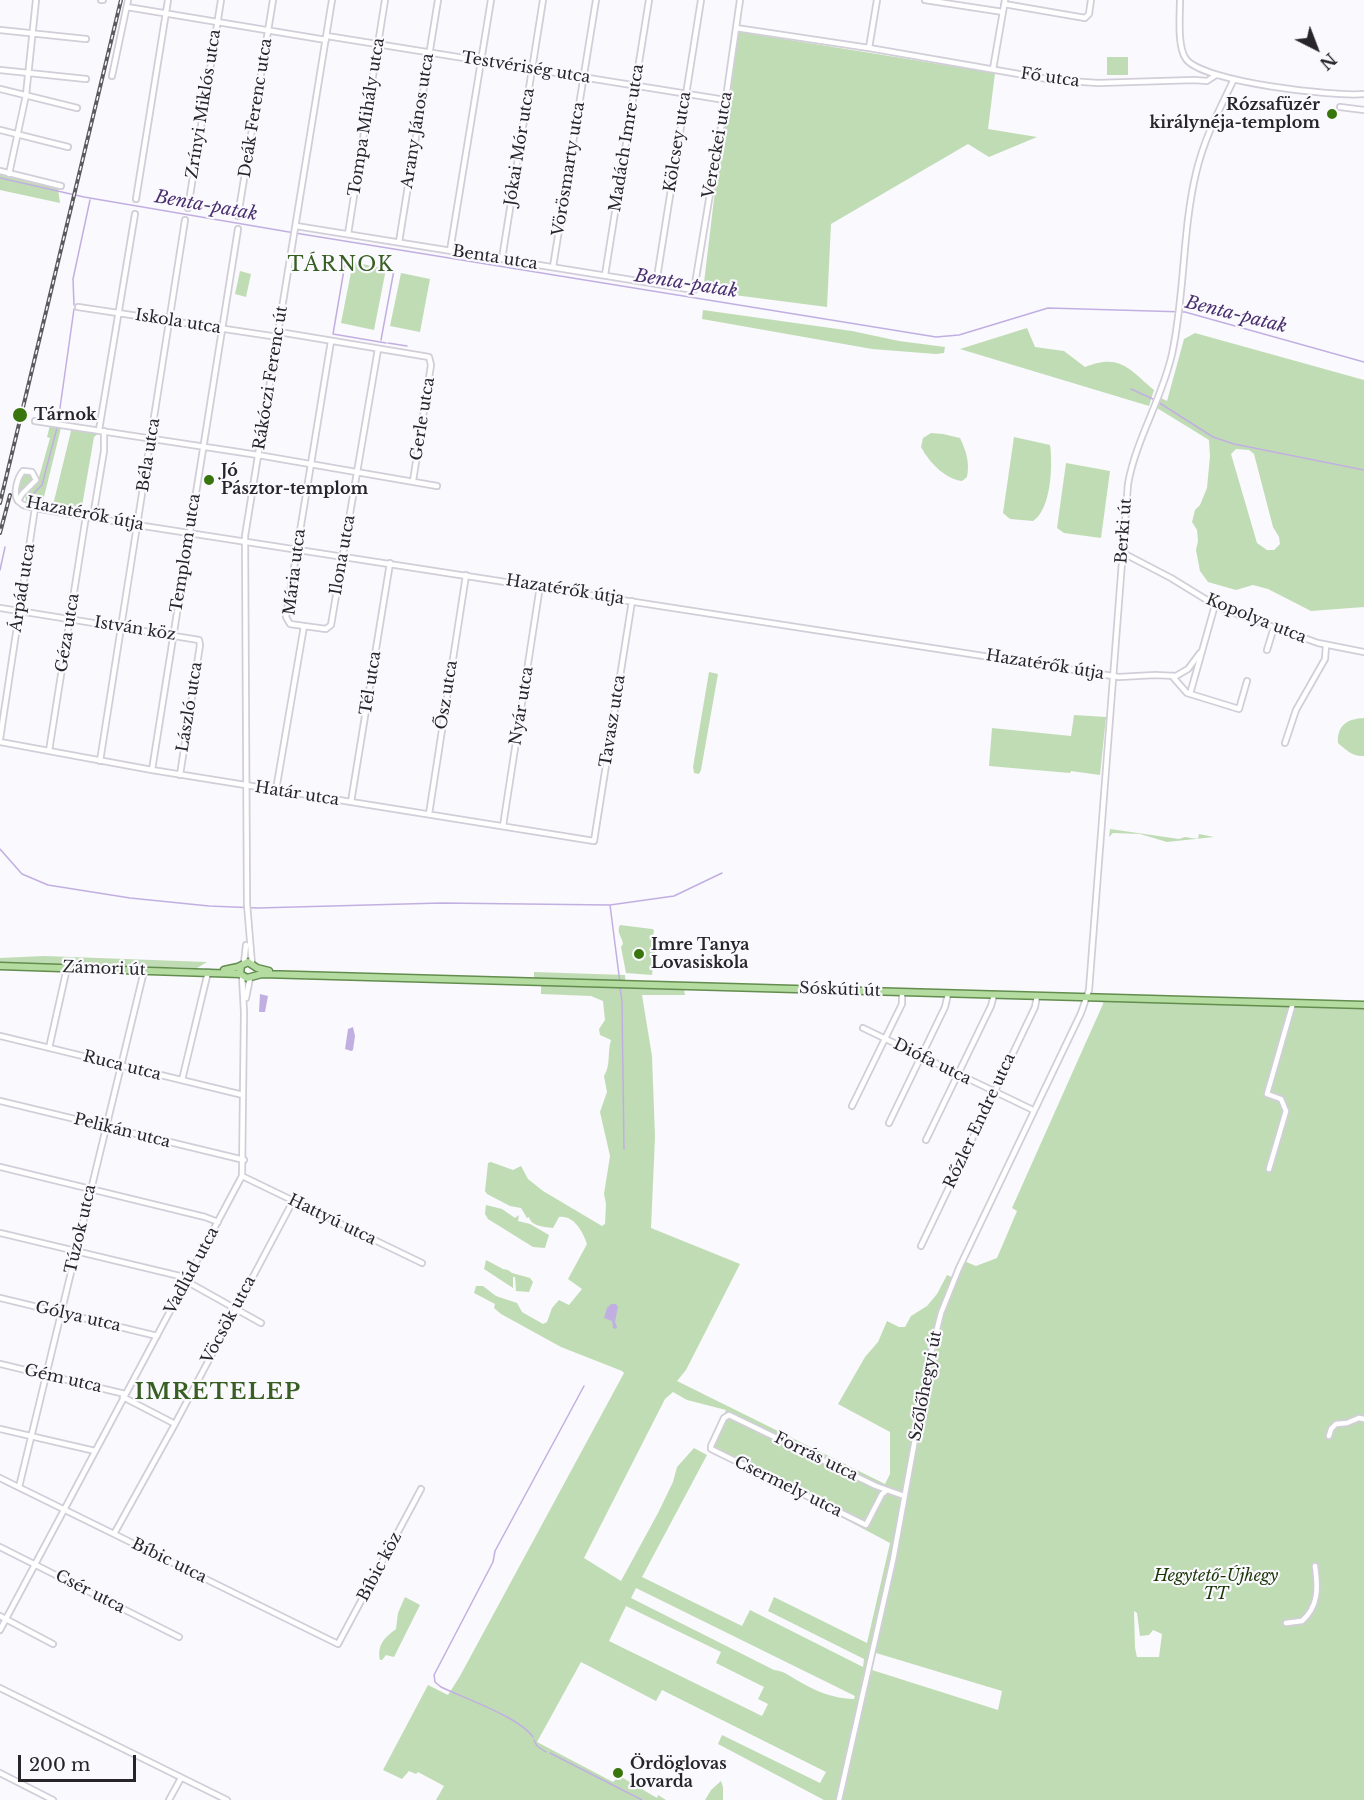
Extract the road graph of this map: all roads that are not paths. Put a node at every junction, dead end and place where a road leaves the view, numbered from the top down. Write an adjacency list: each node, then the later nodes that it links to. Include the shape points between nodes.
1 (36, 0): 28 (street)
2 (128, 0): 21 (street)
3 (168, 0): 23 (street)
4 (221, 0): 24 (street, Zrínyi Miklós utca)
5 (273, 0): 27 (street, Deák Ferenc utca)
6 (332, 0): 29 (street, Rákóczi Ferenc út)
7 (386, 0): 31 (street, Tompa Mihály utca)
8 (438, 0): 33 (street, Arany János utca)
9 (490, 0): 34 (street)
10 (543, 0): 36 (street, Jókai Mór utca)
11 (596, 0): 42 (street, Vörösmarty utca)
12 (649, 0): 46 (street, Madách Imre utca)
13 (701, 0): 48 (street, Kölcsey utca)
14 (740, 0): 25 (street, Vereckei utca)
15 (877, 0): 32 (street)
16 (925, 0): 19 (street)
17 (1091, 0): 20 (street, via 1087,17)
18 (1180, 0): 35 (street, via 1181,48 1188,62)
19 (938, 1): 22 (street)
20 (1004, 2): 22 (street)
21 (127, 7): 23 (street, Testvériség utca); 41 (street)
22 (1003, 12): 37 (street)
23 (166, 14): 24 (street, Testvériség utca); 61 (street)
24 (218, 22): 27 (street, Testvériség utca); 62 (street, Zrínyi Miklós utca)
25 (736, 28): 32 (street, Fő utca); 51 (street, Vereckei utca)
26 (0, 30): 28 (street)
27 (268, 30): 29 (street, Testvériség utca); 64 (street, Deák Ferenc utca)
28 (33, 33): 30 (street); 39 (street)
29 (326, 38): 31 (street, Testvériség utca); 66 (street, Rákóczi Ferenc út)
30 (86, 39)
31 (378, 45): 33 (street, Testvériség utca); 68 (street, Tompa Mihály utca)
32 (869, 48): 37 (street, Fő utca)
33 (429, 52): 34 (street, Testvériség utca); 69 (street, Arany János utca)
34 (481, 61): 36 (street, Testvériség utca); 70 (street)
35 (1200, 68): 40 (street); 44 (street)
36 (532, 69): 42 (street, Testvériség utca); 71 (street, Jókai Mór utca)
37 (993, 69): 44 (street, Fő utca, via 1081,83)
38 (0, 70): 39 (street)
39 (28, 74): 43 (street); 50 (street)
40 (1216, 75): 44 (street, Fő utca, via 1208,81); 45 (street, Fő utca)
41 (112, 76)
42 (583, 77): 46 (street, Testvériség utca); 72 (street, Vörösmarty utca)
43 (86, 79)
44 (1194, 80)
45 (1234, 80): 49 (street, Fő utca, via 1336,95); 101 (street, Berki út, via 1209,131 1196,172 1178,316 1167,370 1129,477)
46 (635, 86): 48 (street, Testvériség utca); 73 (street, Madách Imre utca)
47 (0, 89): 50 (street)
48 (686, 94): 51 (street, Testvériség utca); 74 (street, Kölcsey utca)
49 (1364, 94)
50 (26, 95): 53 (street); 56 (street)
51 (725, 100): 75 (street, Vereckei utca)
52 (1340, 107): 54 (street)
53 (77, 108)
54 (1364, 110)
55 (0, 130): 56 (street)
56 (18, 135): 57 (street); 59 (street)
57 (68, 147)
58 (0, 171): 59 (street)
59 (9, 174): 60 (street)
60 (61, 186)
61 (136, 199)
62 (188, 208)
63 (135, 214): 77 (street)
64 (238, 216)
65 (185, 220): 78 (street, Béla utca)
66 (296, 226): 68 (street, Benta utca); 80 (street, Rákóczi Ferenc út)
67 (238, 229): 79 (street, Templom utca)
68 (348, 234): 69 (street, Benta utca)
69 (399, 242): 70 (street, Benta utca)
70 (450, 250): 71 (street, Benta utca)
71 (502, 259): 72 (street, Benta utca)
72 (553, 267): 73 (street, Benta utca)
73 (604, 275): 74 (street, Benta utca)
74 (656, 284): 75 (street, Benta utca)
75 (694, 290)
76 (78, 307): 77 (street, Iskola utca)
77 (119, 313): 78 (street, Iskola utca); 85 (street)
78 (170, 321): 79 (street, Iskola utca); 86 (street, Béla utca)
79 (221, 329): 80 (street, Iskola utca); 87 (street, Templom utca)
80 (278, 335): 81 (street, Iskola utca); 88 (street, Rákóczi Ferenc út)
81 (331, 341): 82 (street, Iskola utca); 89 (street, Mária utca)
82 (378, 348): 83 (street, Iskola utca); 90 (street, Ilona utca)
83 (429, 357): 91 (street, Gerle utca)
84 (35, 421): 85 (street)
85 (102, 431): 86 (street); 96 (street, via 104,451)
86 (152, 438): 87 (street); 97 (street, Béla utca)
87 (202, 446): 88 (street); 98 (street, Templom utca)
88 (258, 455): 89 (street); 99 (street, Rákóczi Ferenc út)
89 (310, 464): 90 (street); 100 (street, Mária utca)
90 (358, 471): 91 (street); 102 (street, Ilona utca)
91 (413, 482): 92 (street)
92 (437, 486)
93 (18, 501): 93 (street, via 36,480 30,471 20,474 15,497); 94 (street, Hazatérők útja)
94 (35, 508): 95 (street, Hazatérők útja); 109 (street, Árpád utca)
95 (86, 516): 96 (street, Hazatérők útja); 110 (street, Géza utca)
96 (93, 518): 97 (street, Hazatérők útja)
97 (137, 525): 98 (street, Hazatérők útja); 112 (street, Béla utca)
98 (189, 532): 99 (street, Hazatérők útja); 114 (street, Templom utca)
99 (245, 541): 100 (street, Hazatérők útja); 130 (street, Rákóczi Ferenc út)
100 (297, 549): 102 (street, Hazatérők útja); 111 (street, Mária utca, via 286,620)
101 (1123, 553): 107 (street, Kopolya utca); 120 (street, Berki út)
102 (344, 555): 103 (street, Hazatérők útja); 111 (street, Ilona utca, via 330,627)
103 (390, 563): 104 (street, Hazatérők útja); 132 (street, Tél utca)
104 (466, 575): 105 (street, Hazatérők útja); 133 (street, Ősz utca)
105 (540, 586): 106 (street, Hazatérők útja); 134 (street, Nyár utca)
106 (632, 601): 120 (street, Hazatérők útja); 135 (street, Tavasz utca)
107 (1215, 605): 113 (street, Kopolya utca); 119 (street)
108 (0, 608): 109 (street, István köz)
109 (19, 611): 110 (street, István köz); 124 (street, Árpád utca)
110 (70, 619): 112 (street, István köz); 126 (street, Géza utca)
111 (304, 626): 131 (street, Mária utca)
112 (121, 627): 114 (street, István köz); 127 (street, Béla utca)
113 (1274, 627): 116 (street, Kopolya utca); 117 (street)
114 (173, 635): 115 (street, István köz); 128 (street, Templom utca)
115 (199, 640): 129 (street, László utca)
116 (1326, 645): 118 (street, Kopolya utca); 125 (street, via 1325,659 1296,710)
117 (1267, 650)
118 (1364, 652)
119 (1200, 653): 121 (street, via 1184,672); 123 (street)
120 (1113, 676): 121 (street, Hazatérők útja); 150 (street, Berki út)
121 (1172, 676): 123 (street)
122 (1247, 681): 123 (street, via 1239,710)
123 (1190, 694)
124 (0, 740): 126 (street, Határ utca)
125 (1285, 743)
126 (49, 751): 127 (street, Határ utca)
127 (100, 761): 128 (street, Határ utca)
128 (153, 770): 129 (street, Határ utca)
129 (180, 775): 130 (street, Határ utca)
130 (247, 786): 131 (street, Határ utca); 136 (street, Rákóczi Ferenc út)
131 (276, 790): 132 (street, Határ utca)
132 (351, 802): 133 (street, Határ utca)
133 (429, 814): 134 (street, Határ utca)
134 (503, 826): 135 (street, Határ utca)
135 (594, 841)
136 (248, 927): 137 (street); 138 (street)
137 (242, 964): 138 (main road, Zámori út); 142 (main road, Zámori út); 143 (main road)
138 (253, 965): 144 (main road, Sóskúti út, via 262,970); 145 (main road)
139 (0, 966): 140 (main road, Zámori út)
140 (67, 968): 141 (main road, Zámori út); 157 (street)
141 (144, 970): 142 (main road, Zámori út); 159 (street, Túzok utca)
142 (208, 972): 143 (main road, Zámori út); 161 (street)
143 (241, 975): 145 (main road, Zámori út); 153 (street, Vadlúd utca)
144 (317, 976): 145 (main road, Sóskúti út); 146 (main road, Sóskúti út)
145 (251, 977): 153 (street, Vadlúd utca)
146 (902, 992): 147 (main road, Sóskúti út); 156 (street, via 902,1004)
147 (948, 994): 148 (main road, Sóskúti út); 158 (street)
148 (994, 995): 149 (main road, Sóskúti út); 160 (street)
149 (1037, 996): 150 (main road, Sóskúti út); 162 (street, Rőzler Endre utca)
150 (1087, 998): 151 (main road, Sóskúti út); 166 (street, Szőlőhegyi út)
151 (1293, 1003): 152 (main road, Sóskúti út); 172 (street, via 1267,1094 1281,1100 1286,1111)
152 (1364, 1005)
153 (244, 1012): 163 (street, Vadlúd utca)
154 (862, 1028): 156 (street, Diófa utca)
155 (0, 1036): 157 (street, Ruca utca)
156 (884, 1039): 158 (street, Diófa utca); 165 (street)
157 (49, 1048): 159 (street, Ruca utca)
158 (921, 1057): 160 (street, Diófa utca); 167 (street)
159 (121, 1065): 161 (street, Ruca utca); 168 (street, Túzok utca)
160 (957, 1074): 162 (street, Diófa utca); 169 (street)
161 (182, 1080): 163 (street, Ruca utca)
162 (994, 1092): 166 (street, Diófa utca); 178 (street, Rőzler Endre utca)
163 (243, 1095): 170 (street, Vadlúd utca)
164 (0, 1101): 168 (street, Pelikán utca)
165 (852, 1106)
166 (1033, 1110): 201 (street, Szőlőhegyi út, via 941,1312)
167 (889, 1123)
168 (106, 1127): 170 (street, Pelikán utca); 174 (street, Túzok utca)
169 (926, 1140)
170 (244, 1160): 173 (street, Vadlúd utca)
171 (0, 1167): 174 (street)
172 (1269, 1169)
173 (243, 1176): 175 (street, Hattyú utca); 176 (street, Vadlúd utca)
174 (90, 1190): 176 (street); 179 (street, Túzok utca)
175 (293, 1201): 180 (street, Hattyú utca); 183 (street, Vöcsök utca)
176 (218, 1222): 181 (street, Vadlúd utca)
177 (0, 1233): 179 (street)
178 (921, 1246)
179 (75, 1251): 181 (street); 184 (street, Túzok utca)
180 (422, 1263)
181 (187, 1280): 183 (street); 186 (street, Vadlúd utca)
182 (0, 1298): 184 (street, Gólya utca)
183 (235, 1308): 185 (street); 192 (street, Vöcsök utca)
184 (61, 1313): 186 (street, Gólya utca); 188 (street, Túzok utca)
185 (261, 1323)
186 (157, 1336): 189 (street, Vadlúd utca)
187 (0, 1364): 188 (street, Gém utca)
188 (46, 1375): 189 (street, Gém utca); 194 (street, Túzok utca)
189 (124, 1396): 192 (street, Gém utca); 196 (street, Vadlúd utca)
190 (729, 1415): 200 (street, Forrás utca); 200 (street, Csermely utca, via 724,1418 711,1449 863,1524 868,1524)
191 (1364, 1419): 195 (street, via 1336,1424)
192 (175, 1424): 203 (street, Vöcsök utca)
193 (0, 1429): 194 (street)
194 (32, 1436): 196 (street); 198 (street, Túzok utca)
195 (1329, 1436)
196 (95, 1451): 202 (street, Vadlúd utca)
197 (0, 1478): 198 (street, Bíbic utca)
198 (19, 1487): 202 (street, Bíbic utca)
199 (421, 1489): 213 (street, Bíbic köz)
200 (886, 1491): 201 (street, Forrás utca)
201 (904, 1496): 220 (street, Szőlőhegyi út)
202 (64, 1510): 203 (street, Bíbic utca); 205 (street, Vadlúd utca)
203 (114, 1534): 213 (street, Bíbic utca)
204 (0, 1547): 205 (street, Csér utca)
205 (35, 1564): 208 (street, Vadlúd utca); 211 (street, Csér utca)
206 (1315, 1566): 209 (street, via 1317,1591 1312,1609 1302,1621)
207 (0, 1616): 208 (street)
208 (6, 1619): 210 (street, Vadlúd utca); 212 (street)
209 (1286, 1623)
210 (0, 1630)
211 (179, 1638)
212 (53, 1644)
213 (338, 1644)
214 (0, 1688): 216 (street)
215 (0, 1773): 217 (street)
216 (181, 1778): 218 (street); 219 (street)
217 (53, 1800)
218 (169, 1800)
219 (228, 1800)
220 (839, 1800)

